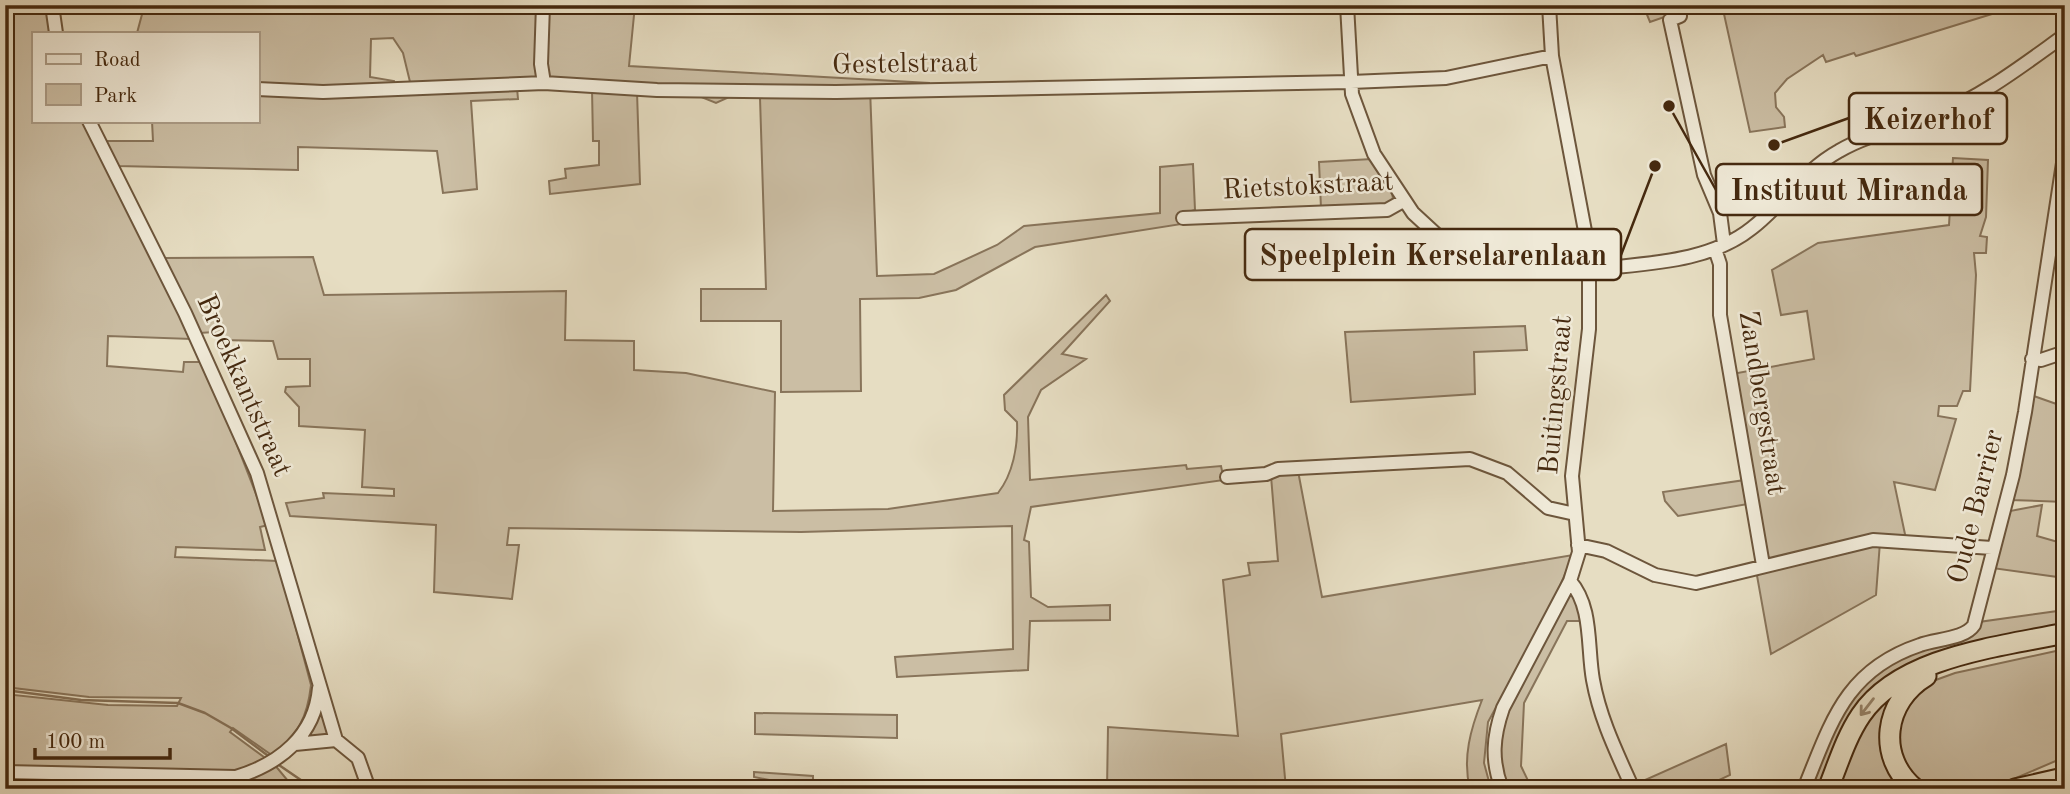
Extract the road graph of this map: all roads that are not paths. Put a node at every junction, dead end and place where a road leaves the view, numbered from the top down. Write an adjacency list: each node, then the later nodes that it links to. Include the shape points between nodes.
1 (52, 5): 6 (street)
2 (542, 5): 10 (street)
3 (1347, 5): 9 (street)
4 (1549, 5): 8 (street, Buitingstraat)
5 (1680, 16): 16 (street, Zandbergstraat, via 1670,20 1704,175 1720,213)
6 (56, 32)
7 (2065, 36): 16 (street, Rietstokstraat, via 1989,89 1934,116 1838,151 1801,178 1751,229)
8 (1552, 56): 9 (street, Gestelstraat, via 1446,78); 17 (street, Buitingstraat)
9 (1351, 82): 10 (street, Gestelstraat, via 836,92 657,90); 14 (street, via 1374,154)
10 (544, 83): 11 (street, Gestelstraat, via 323,92)
11 (259, 89)
12 (90, 122): 28 (street, Broekkantstraat, via 186,313 257,473)
13 (2065, 150): 19 (street, Oude Barrier)
14 (1403, 201): 15 (street, Rietstokstraat, via 1387,210); 17 (street, Rietstokstraat, via 1439,237 1472,254)
15 (1182, 218)
16 (1720, 247): 17 (street, Rietstokstraat, via 1697,255); 24 (street, Zandbergstraat, via 1720,315)
17 (1588, 264): 21 (street, Buitingstraat, via 1588,329 1572,476)
18 (2065, 352): 19 (street)
19 (2032, 359): 23 (street, Oude Barrier, via 2015,464)
20 (1227, 477): 21 (street, via 1278,469 1470,459 1507,473 1553,511)
21 (1575, 514): 22 (street, Buitingstraat)
22 (1578, 545): 24 (street, via 1606,551 1655,575 1692,583); 25 (street, Buitingstraat)
23 (1992, 548): 24 (street, via 1873,541); 36 (street, Oude Barrier, via 1973,628 1903,651 1863,676 1835,712)
24 (1763, 565)
25 (1570, 581): 34 (street, Buitingstraat, via 1496,726 1495,771); 35 (street, via 1583,596 1593,681 1605,727)
26 (2065, 633): 37 (highway, one-way to 37, via 1947,660 1887,687 1856,723)
27 (2065, 641): 38 (highway, via 1947,667 1905,692 1892,717 1889,738 1897,768)
28 (320, 684): 29 (street, Broekkantstraat); 30 (street, Broekkantstraat, via 310,721)
29 (336, 740): 30 (street); 33 (street, via 358,758)
30 (295, 744): 31 (street, Broekkantstraat, via 275,761 236,776)
31 (5, 772)
32 (2062, 777): 39 (highway); 40 (highway)
33 (369, 789)
34 (1502, 789)
35 (1633, 789)
36 (1804, 789)
37 (1828, 789)
38 (1915, 789)
39 (2015, 789)
40 (2036, 789)

